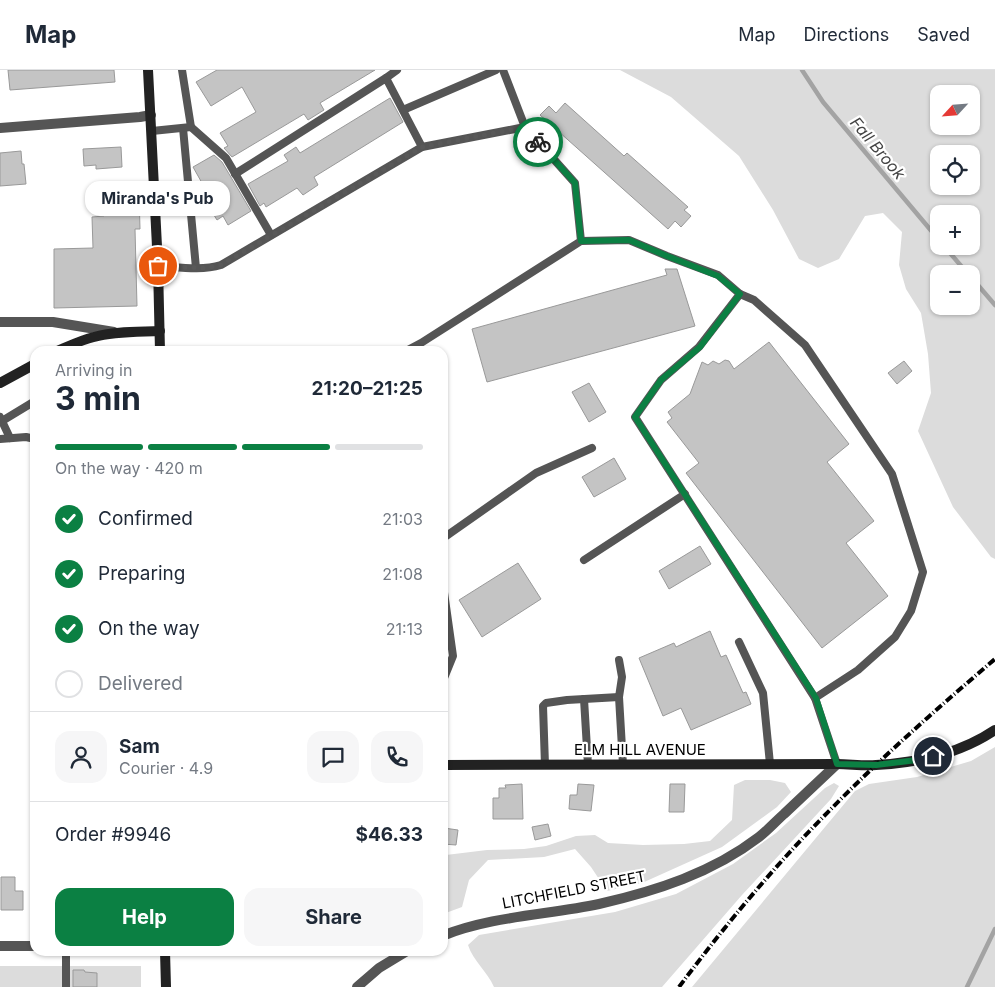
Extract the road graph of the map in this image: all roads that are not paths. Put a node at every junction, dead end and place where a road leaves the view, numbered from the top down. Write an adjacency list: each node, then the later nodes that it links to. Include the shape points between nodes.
1 (148, 70): 8 (main road)
2 (182, 70): 11 (lane)
3 (397, 70): 6 (lane)
4 (496, 70): 7 (lane)
5 (503, 70): 9 (lane)
6 (386, 78): 7 (lane); 14 (lane)
7 (403, 110): 13 (lane)
8 (151, 115): 10 (street); 12 (main road)
9 (525, 127): 13 (lane); 16 (lane, via 575,183)
10 (0, 128)
11 (187, 128): 12 (lane); 14 (lane, via 226,158); 18 (lane)
12 (152, 131): 17 (main road)
13 (422, 147): 15 (lane)
14 (236, 174): 15 (lane)
15 (271, 235): 18 (lane, via 221,265)
16 (581, 241): 19 (lane, via 629,240 718,276); 25 (lane)
17 (158, 266): 18 (lane); 21 (main road)
18 (196, 268)
19 (740, 294): 34 (lane, via 700,347 661,380 635,417); 42 (lane, via 754,300 805,345 892,474 922,572 911,611 895,637 858,670)
20 (0, 322): 22 (street, via 53,322)
21 (160, 331): 22 (main road); 24 (main road)
22 (118, 333): 23 (main road)
23 (68, 346)
24 (160, 346)
25 (415, 346)
26 (30, 367): 27 (main road)
27 (0, 383)
28 (30, 404): 29 (lane)
29 (1, 419): 31 (lane)
30 (0, 438): 31 (lane)
31 (10, 438): 32 (lane)
32 (30, 438)
33 (592, 448): 35 (lane, via 536,473)
34 (685, 494): 36 (lane); 42 (lane)
35 (448, 535)
36 (584, 560)
37 (448, 621): 40 (lane, via 453,656)
38 (739, 642): 46 (lane, via 763,693)
39 (619, 660): 41 (lane, via 622,677)
40 (448, 668)
41 (619, 697): 43 (lane); 45 (lane)
42 (816, 698): 47 (lane)
43 (584, 699): 49 (lane, via 546,703 544,706); 50 (lane)
44 (995, 730): 47 (main road, via 981,740 950,752 917,760 876,765)
45 (623, 764): 46 (main road, ELM HILL AVENUE); 50 (main road, ELM HILL AVENUE)
46 (770, 764): 47 (main road, ELM HILL AVENUE)
47 (837, 764): 51 (street, LITCHFIELD STREET, via 760,836 726,860 695,875 664,887 599,904 504,919)
48 (448, 765): 49 (main road, ELM HILL AVENUE)
49 (545, 765): 50 (main road, ELM HILL AVENUE)
50 (588, 765)
51 (448, 934)
52 (0, 946): 53 (street)
53 (30, 946)
54 (66, 956): 57 (lane)
55 (166, 956): 58 (main road)
56 (399, 956): 59 (street)
57 (66, 987)
58 (166, 987)
59 (357, 987)

